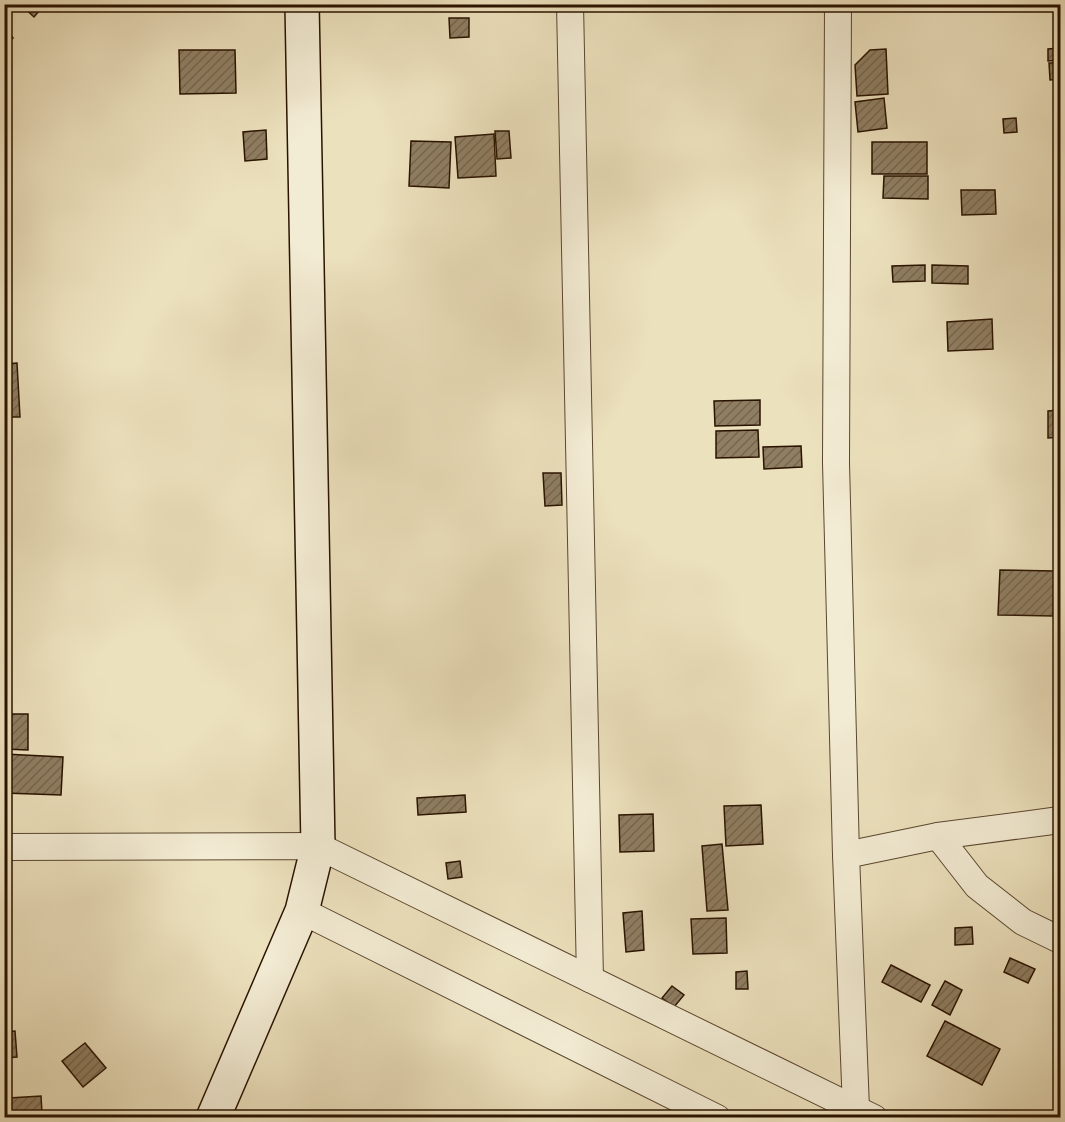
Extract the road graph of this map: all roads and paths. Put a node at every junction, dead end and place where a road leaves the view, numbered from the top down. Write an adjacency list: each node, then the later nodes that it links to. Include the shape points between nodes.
1 (302, 4): 6 (street)
2 (570, 4): 11 (street)
3 (838, 4): 8 (street, via 836,464)
4 (1060, 820): 5 (street)
5 (938, 836): 8 (street); 10 (street, via 977,886 1023,922)
6 (318, 846): 7 (street); 9 (street); 11 (street)
7 (4, 848)
8 (846, 855): 12 (street)
9 (302, 911): 13 (street); 14 (street)
10 (1060, 940)
11 (590, 979): 12 (street)
12 (865, 1113)
13 (213, 1118)
14 (717, 1118)

